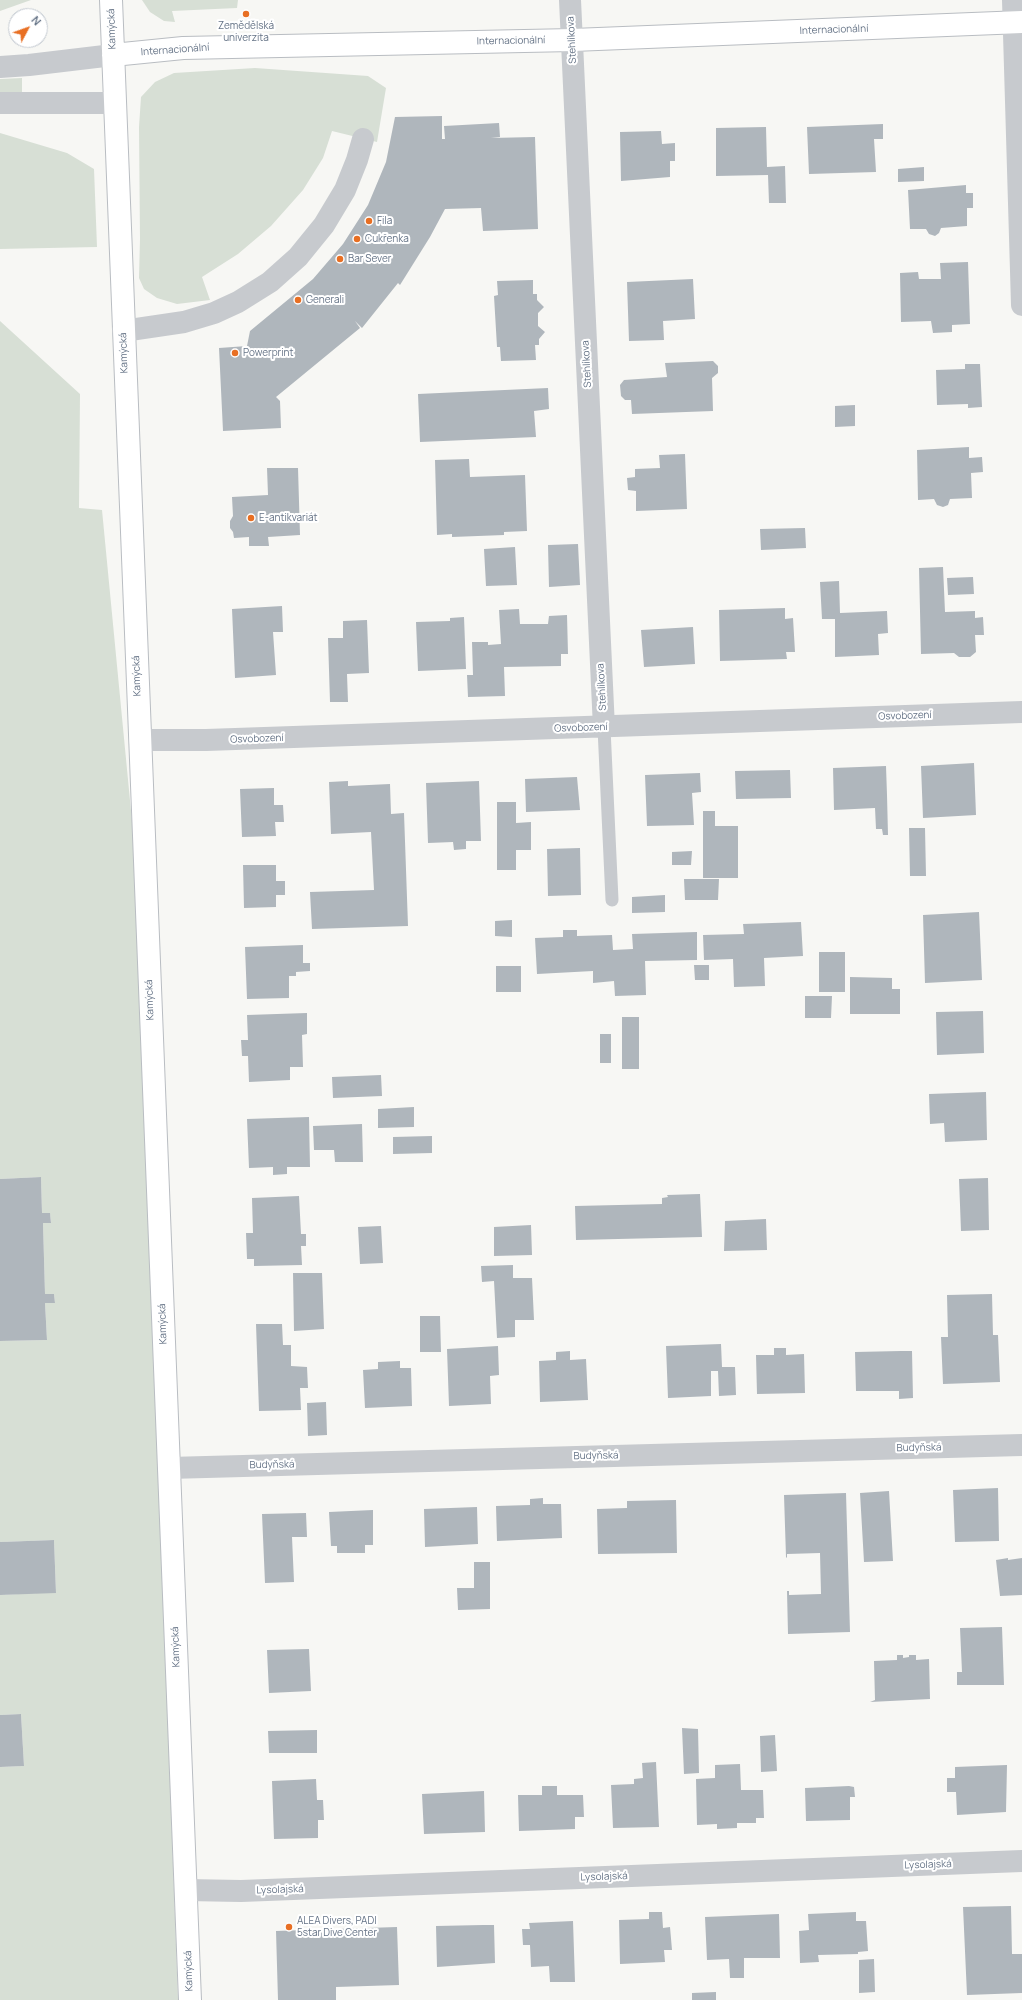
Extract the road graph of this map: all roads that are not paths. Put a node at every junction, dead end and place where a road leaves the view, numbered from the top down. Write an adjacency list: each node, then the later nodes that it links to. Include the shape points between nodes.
1 (111, 0): 6 (main road, Kamýcká)
2 (570, 0): 5 (street, Stehlíkova)
3 (1013, 0): 4 (street)
4 (1018, 22): 5 (main road, Internacionální); 11 (street)
5 (573, 40): 6 (main road, Internacionální, via 183,48); 14 (street, Stehlíkova)
6 (113, 55): 7 (street, Internacionální); 9 (main road, Kamýcká)
7 (0, 67)
8 (0, 103): 9 (street)
9 (114, 103): 12 (main road, Kamýcká)
10 (363, 139): 12 (street, via 345,190 324,225 298,257 270,282 214,313 184,322)
11 (1022, 305)
12 (124, 331): 15 (main road, Kamýcká)
13 (1022, 712): 14 (street, Osvobození)
14 (604, 728): 15 (street, Osvobození); 16 (lane)
15 (140, 740): 18 (main road, Kamýcká)
16 (612, 900)
17 (1022, 1445): 18 (street, Budyňská)
18 (169, 1468): 20 (main road, Kamýcká)
19 (1022, 1861): 20 (street, Lysolajská, via 241,1891)
20 (186, 1890): 21 (main road, Kamýcká)
21 (190, 2000)

